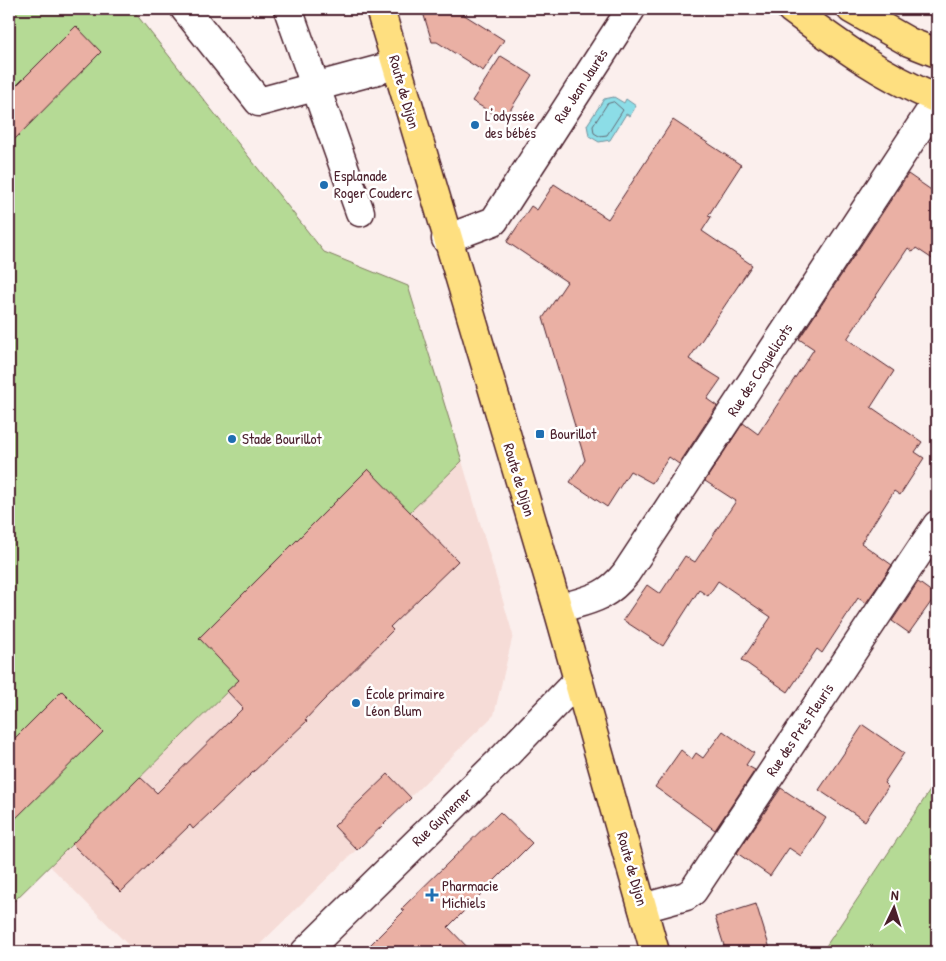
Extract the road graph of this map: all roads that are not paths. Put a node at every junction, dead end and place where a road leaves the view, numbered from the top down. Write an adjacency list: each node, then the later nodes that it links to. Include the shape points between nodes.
1 (185, 9): 9 (street, via 259,102)
2 (288, 9): 9 (street)
3 (380, 9): 8 (main road, Route de Dijon)
4 (631, 9): 12 (street, Rue Jean Jaurès, via 494,221)
5 (791, 9): 10 (main road, via 858,59)
6 (851, 9): 7 (main road)
7 (937, 54)
8 (396, 65): 9 (street); 12 (main road, Route de Dijon)
9 (316, 87): 11 (street)
10 (937, 100): 14 (street, Rue des Coquelicots, via 626,573 606,593)
11 (360, 212)
12 (446, 239): 14 (main road, Route de Dijon)
13 (937, 525): 16 (street, Rue des Près Fleuris, via 693,890 686,896)
14 (558, 610): 15 (main road, Route de Dijon)
15 (578, 680): 16 (main road, Route de Dijon); 17 (street, Rue Guynemer)
16 (643, 908): 18 (main road, Route de Dijon)
17 (305, 952)
18 (655, 952)

